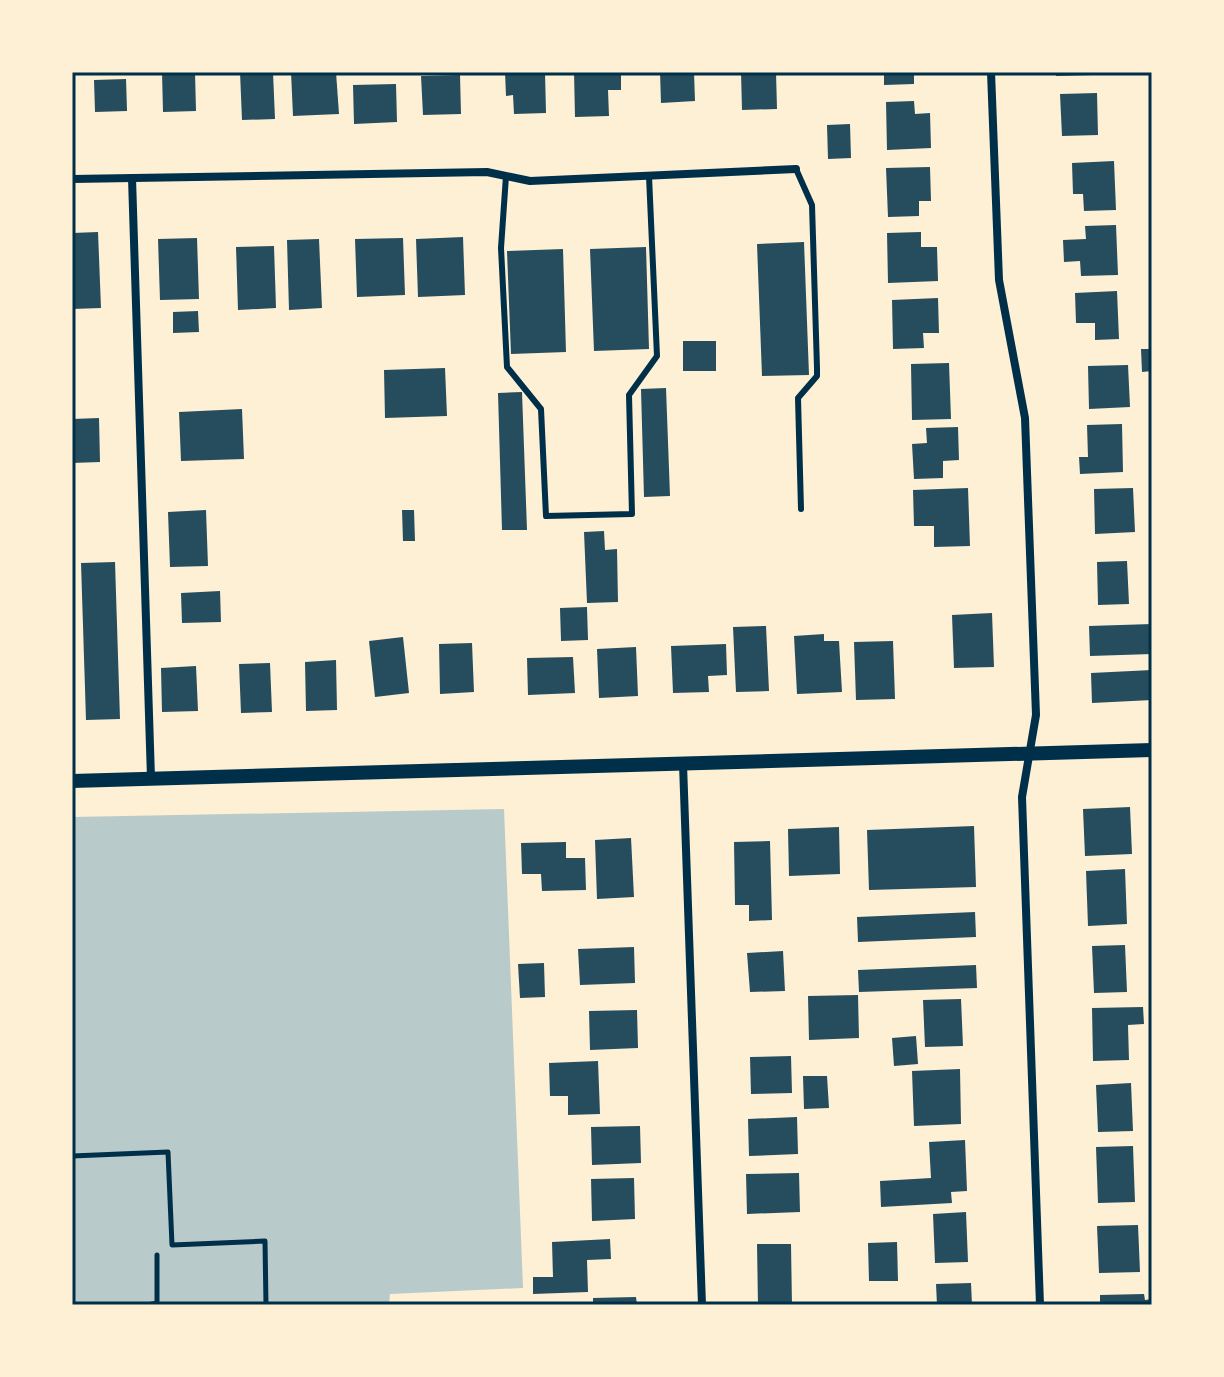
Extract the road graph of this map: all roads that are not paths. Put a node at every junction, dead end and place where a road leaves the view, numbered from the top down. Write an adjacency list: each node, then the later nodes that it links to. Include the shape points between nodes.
1 (991, 72): 9 (street, via 999,280 1025,418 1036,715)
2 (796, 169): 4 (street); 7 (lane, via 812,205 817,368 817,376 798,398)
3 (506, 176): 4 (street, via 530,181); 4 (lane, via 501,248 507,367 541,409 546,516 632,514 629,395 657,356); 5 (street, via 487,172)
4 (649, 176)
5 (132, 178): 6 (street); 11 (street)
6 (72, 179)
7 (801, 509)
8 (1152, 750): 9 (street)
9 (1029, 754): 10 (street); 14 (street, via 1022,797)
10 (683, 764): 11 (street); 13 (street)
11 (151, 778): 12 (street)
12 (72, 781)
13 (702, 1305)
14 (1040, 1305)

